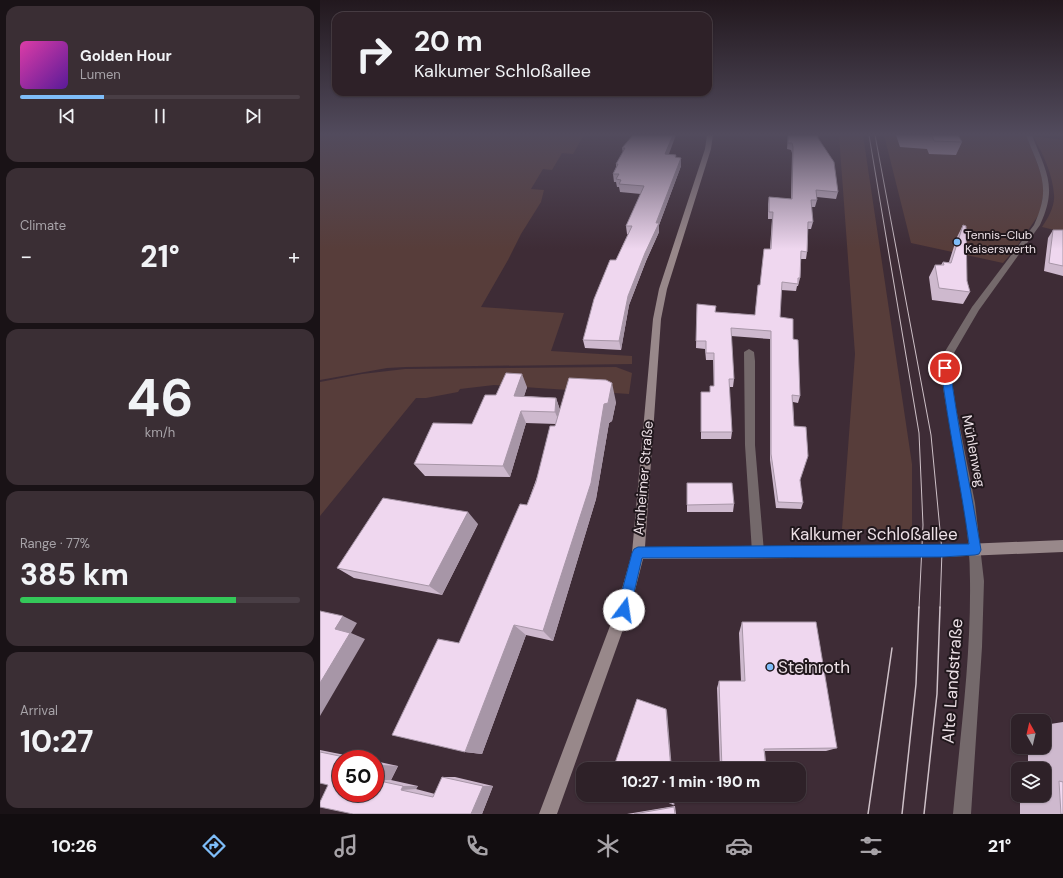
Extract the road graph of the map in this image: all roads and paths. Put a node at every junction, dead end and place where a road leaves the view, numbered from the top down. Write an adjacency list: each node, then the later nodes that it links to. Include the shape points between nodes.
1 (700, 173): 7 (main road, Arnheimer Straße, via 663,289 657,319)
2 (1045, 173): 5 (street, Mühlenweg, via 1048,190 1044,213 974,309 946,358 951,408)
3 (749, 352): 6 (street, via 750,445)
4 (1063, 546): 5 (main road, Kalkumer Schloßallee)
5 (975, 550): 6 (main road, Kalkumer Schloßallee); 9 (street, Alte Landstraße, via 977,580 974,647)
6 (758, 552): 7 (main road, Kalkumer Schloßallee)
7 (638, 553): 8 (main road, Arnheimer Straße, via 624,610)
8 (548, 814)
9 (962, 814)

